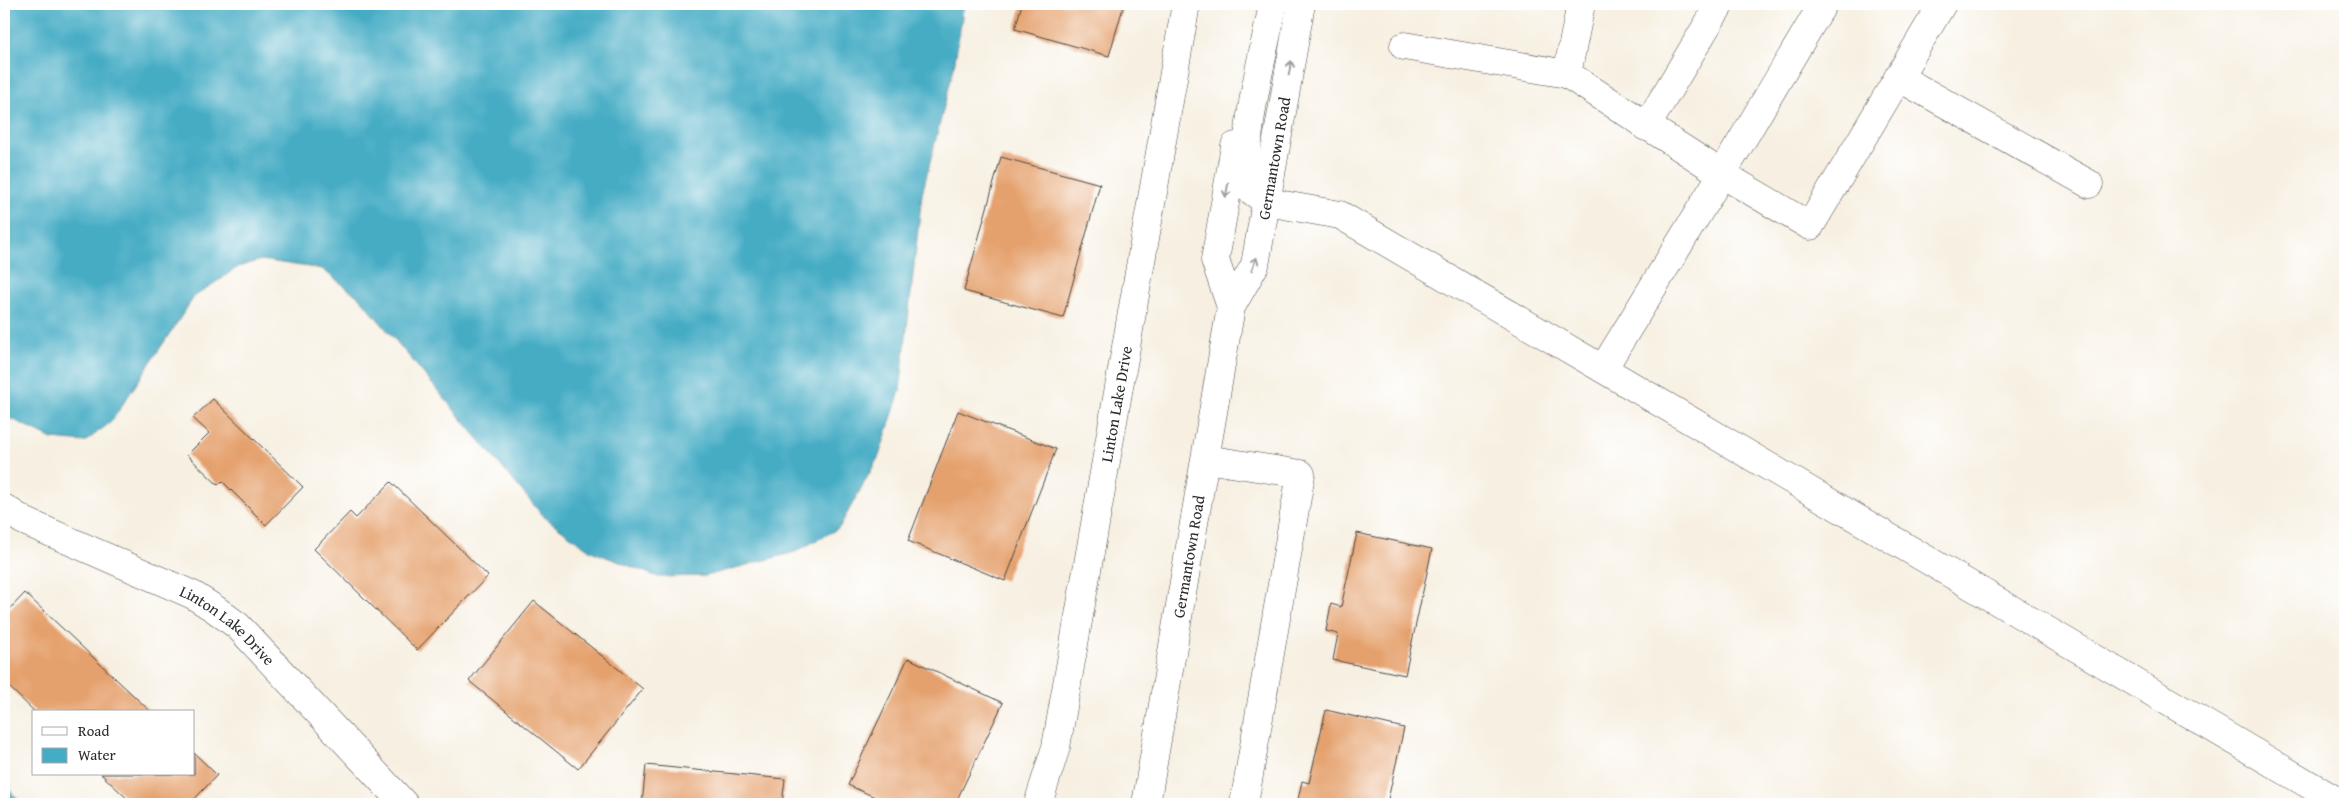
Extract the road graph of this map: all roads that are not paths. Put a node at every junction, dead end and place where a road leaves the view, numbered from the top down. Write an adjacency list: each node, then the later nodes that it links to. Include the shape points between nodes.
1 (1186, 4): 21 (street, Linton Lake Drive, via 1056,747)
2 (1260, 4): 16 (street, Germantown Road, one-way to 16, via 1215,260)
3 (1273, 4): 15 (street, via 1252,114 1246,171 1249,189)
4 (1301, 4): 15 (street, Germantown Road, one-way to 4)
5 (1580, 4): 10 (street)
6 (1720, 4): 12 (street)
7 (1823, 4): 13 (street)
8 (1942, 4): 11 (street)
9 (1404, 46): 10 (street)
10 (1567, 74): 12 (street)
11 (1898, 77): 13 (street, via 1810,226); 14 (street)
12 (1646, 127): 13 (street)
13 (1722, 174): 17 (street)
14 (2089, 184)
15 (1266, 202): 16 (street, Germantown Road, one-way to 15, via 1255,265); 17 (street, via 1340,215)
16 (1231, 308): 18 (street, Germantown Road)
17 (1602, 369): 24 (street)
18 (1206, 459): 22 (street, Germantown Road); 23 (street, via 1301,474)
19 (4, 508): 20 (street, Linton Lake Drive, via 24,521 193,595 216,609 238,626)
20 (395, 801)
21 (1038, 804)
22 (1146, 804)
23 (1244, 804)
24 (2342, 804)

